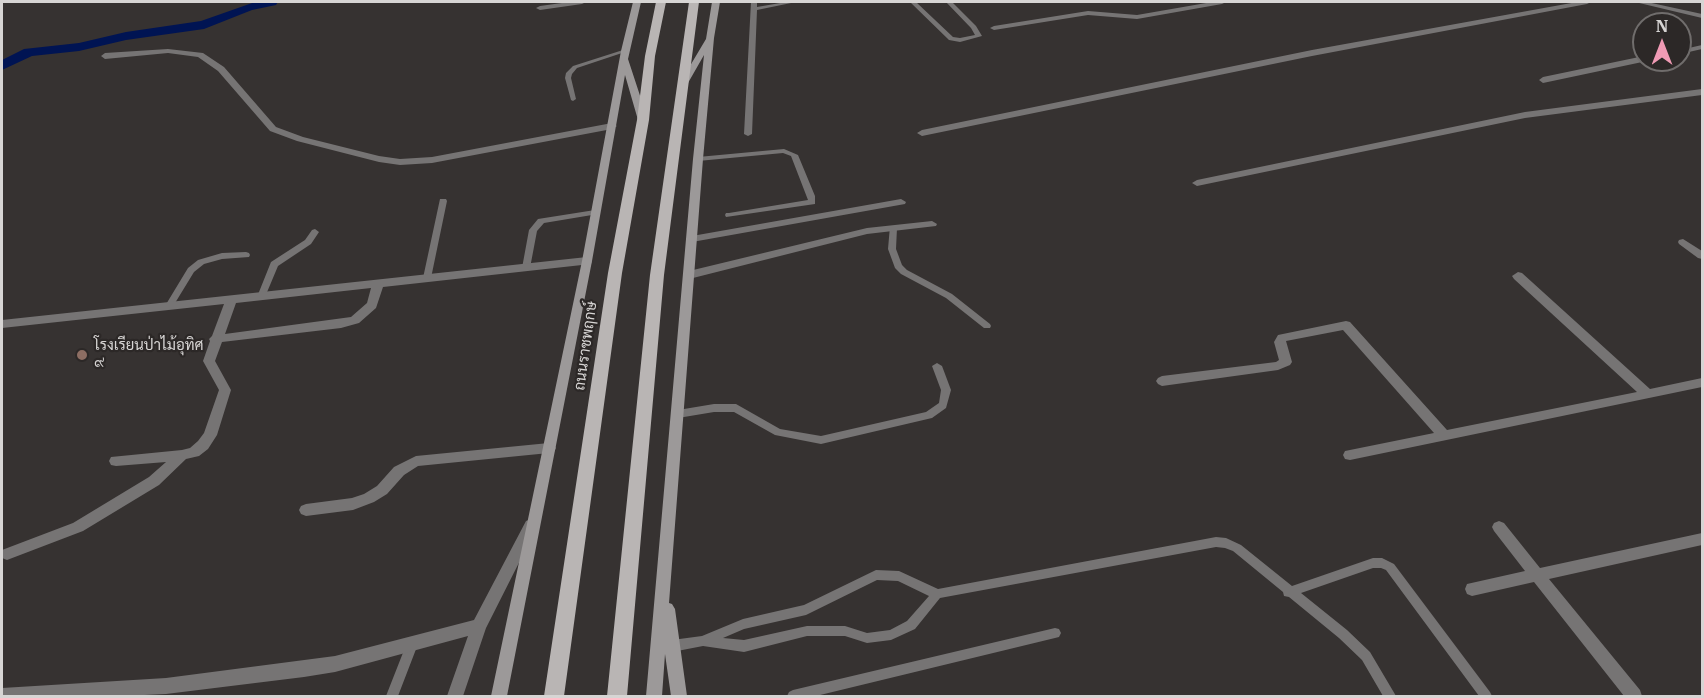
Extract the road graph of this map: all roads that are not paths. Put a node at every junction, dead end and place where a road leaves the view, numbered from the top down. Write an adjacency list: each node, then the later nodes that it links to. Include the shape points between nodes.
1 (582, 2): 13 (street)
2 (637, 2): 18 (main road)
3 (661, 2): 24 (main road, ถนนราชพฤกษ์)
4 (694, 2): 21 (main road)
5 (718, 2): 16 (main road)
6 (793, 2): 12 (lane)
7 (913, 2): 8 (lane, via 951,39 979,36)
8 (949, 2)
9 (1222, 2): 15 (street, via 1137,17 1088,13)
10 (1587, 2): 26 (street, via 1357,44)
11 (1648, 2): 14 (street)
12 (754, 5): 27 (lane)
13 (540, 8)
14 (1702, 16)
15 (994, 28)
16 (710, 38): 21 (main road); 28 (main road)
17 (105, 56): 25 (street, via 168,51 200,55 221,69 273,129 300,140 400,162 432,160)
18 (625, 56): 23 (lane, via 583,63 569,73); 24 (main road); 25 (main road)
19 (1632, 61): 20 (street)
20 (1543, 80)
21 (686, 81): 85 (main road, via 657,275)
22 (1702, 92): 29 (street, via 1525,115)
23 (573, 99)
24 (643, 120): 84 (main road, ถนนราชพฤกษ์, via 615,273)
25 (612, 126): 32 (main road)
26 (922, 133)
27 (748, 134)
28 (698, 159): 33 (lane, via 784,151 794,155 812,202); 37 (main road)
29 (1197, 183)
30 (443, 201): 45 (lane)
31 (902, 202): 37 (street)
32 (595, 212): 41 (main road); 42 (lane, via 541,221 533,230)
33 (729, 215)
34 (932, 224): 35 (street)
35 (893, 228): 43 (street, via 844,236); 51 (lane, via 891,249 898,266 949,296)
36 (315, 232): 47 (lane, via 308,242 274,264)
37 (692, 239): 43 (main road)
38 (1683, 242): 40 (street)
39 (246, 255): 49 (lane, via 201,262 190,270)
40 (1702, 256)
41 (587, 261): 42 (street); 59 (main road)
42 (526, 268): 45 (street)
43 (690, 275): 57 (main road)
44 (1518, 276): 56 (street)
45 (427, 278): 46 (street)
46 (378, 284): 47 (street); 52 (street, via 372,305 355,320)
47 (261, 297): 48 (street)
48 (231, 300): 49 (street); 52 (street)
49 (169, 306): 50 (street)
50 (2, 324)
51 (987, 326)
52 (215, 339): 60 (street, via 208,361 225,390 210,435 194,452)
53 (937, 366): 57 (lane, via 946,390 943,405 929,415 821,440 778,432 736,408)
54 (1162, 381): 58 (street, via 1278,366 1286,362 1282,338 1346,325)
55 (1702, 383): 56 (street)
56 (1648, 394): 58 (street)
57 (678, 414): 70 (main road)
58 (1443, 434): 61 (street)
59 (549, 448): 63 (street, via 416,461 369,498); 64 (main road)
60 (182, 455): 62 (street); 67 (street, via 154,481 78,527)
61 (1350, 455)
62 (116, 461)
63 (306, 510)
64 (535, 516): 73 (street); 83 (main road)
65 (1499, 527): 68 (street)
66 (1700, 542): 68 (street)
67 (7, 554)
68 (1539, 575): 69 (street); 91 (street)
69 (1472, 589)
70 (664, 590): 77 (main road); 86 (main road)
71 (1288, 592): 72 (lane, via 1237,548 1216,542); 89 (lane, via 1366,656); 90 (lane, via 1373,563 1390,567)
72 (937, 594): 75 (lane, via 899,576 876,575 806,610 743,624); 75 (lane, via 911,625 891,635 867,638 845,631 807,632 744,646)
73 (479, 626): 76 (street); 82 (street)
74 (1055, 633): 88 (lane)
75 (703, 641): 77 (lane)
76 (412, 644): 78 (street, via 304,669); 81 (lane)
77 (672, 646): 87 (main road)
78 (164, 691): 79 (street)
79 (125, 692): 80 (street)
80 (2, 696)
81 (392, 696)
82 (455, 696)
83 (499, 696)
84 (554, 696)
85 (617, 696)
86 (654, 696)
87 (679, 696)
88 (793, 696)
89 (1390, 696)
90 (1486, 696)
91 (1634, 696)

